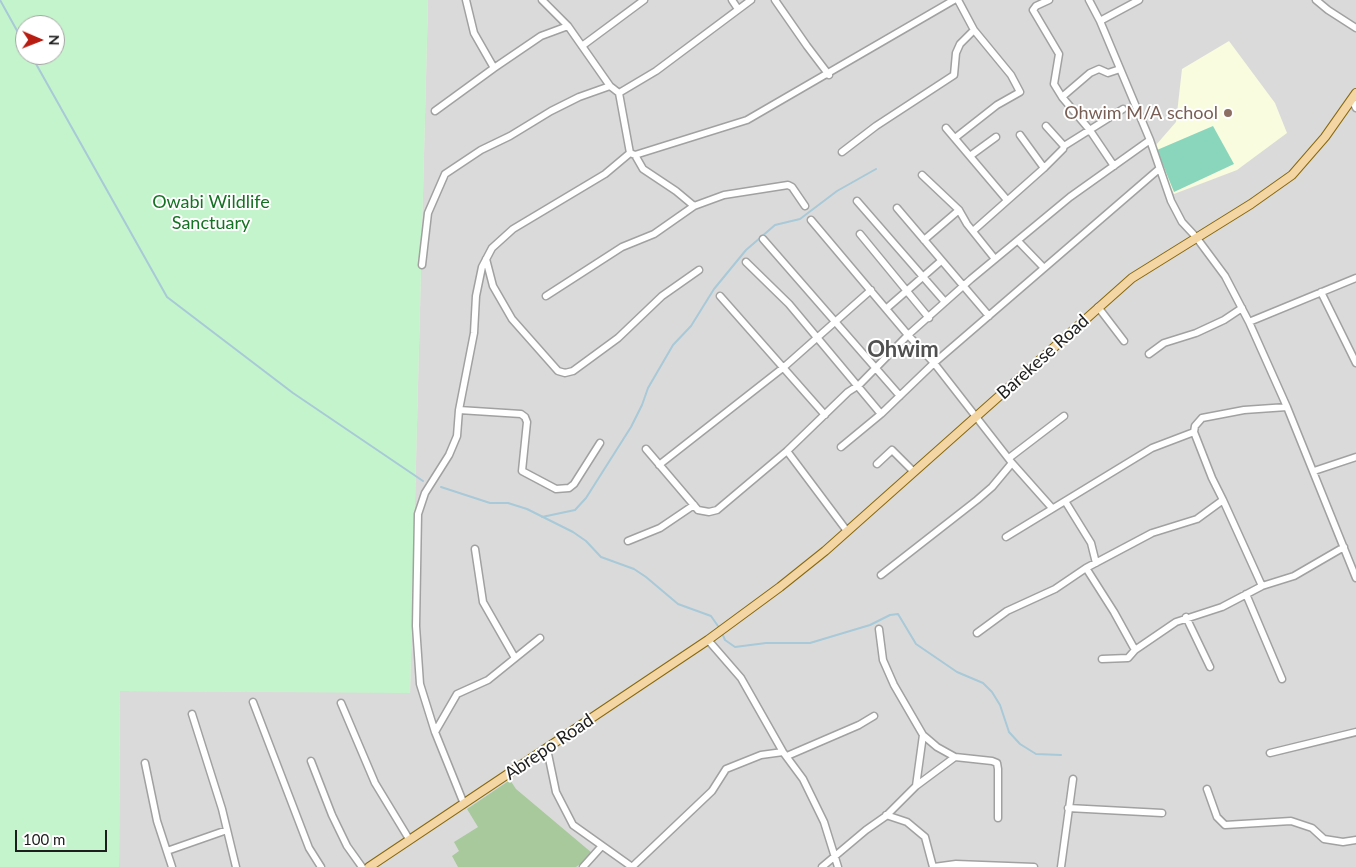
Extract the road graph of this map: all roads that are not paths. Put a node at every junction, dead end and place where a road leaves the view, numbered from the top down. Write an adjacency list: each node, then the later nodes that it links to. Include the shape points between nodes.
1 (466, 0): 19 (street, via 474,33)
2 (542, 0): 15 (street)
3 (732, 0): 13 (street)
4 (751, 0): 13 (street)
5 (775, 0): 21 (street)
6 (954, 0): 21 (street)
7 (958, 0): 17 (street)
8 (1049, 0): 25 (street, via 1033,10 1058,54 1054,84)
9 (1089, 0): 14 (street)
10 (1139, 0): 14 (street)
11 (1316, 0): 16 (street)
12 (641, 1): 18 (street)
13 (738, 9): 23 (street, via 656,71)
14 (1100, 21): 20 (street)
15 (568, 26): 18 (street); 19 (street, via 540,36)
16 (1356, 28)
17 (974, 30): 34 (street, via 1011,75 1020,92 997,105); 37 (street, via 958,48 954,75)
18 (582, 46): 22 (street)
19 (494, 68): 28 (street)
20 (1120, 69): 25 (street, via 1108,73 1099,69 1090,73); 35 (street)
21 (829, 74): 38 (street, via 747,120)
22 (610, 86): 23 (street); 61 (street, via 551,111 445,174 428,213)
23 (619, 93): 38 (street)
24 (1354, 96): 26 (street); 53 (main road, Barekese Road, via 1292,175)
25 (1062, 97): 31 (street)
26 (1356, 108)
27 (1123, 109): 31 (street)
28 (435, 110)
29 (1046, 126): 36 (street)
30 (946, 128): 34 (street)
31 (1089, 129): 36 (street); 40 (street)
32 (1020, 135): 41 (street)
33 (996, 137): 39 (street)
34 (955, 138): 39 (street)
35 (1150, 140): 40 (street); 42 (street)
36 (1064, 146): 41 (street)
37 (842, 152)
38 (633, 154): 46 (street, via 643,169); 57 (street, via 513,229)
39 (970, 156): 44 (street)
40 (1114, 166): 56 (street, via 1070,197)
41 (1044, 168): 44 (street)
42 (1159, 169): 53 (street, via 1182,222); 62 (street)
43 (922, 175): 49 (street)
44 (1007, 200): 51 (street)
45 (857, 201): 64 (street)
46 (694, 206): 47 (street, via 724,195 788,185); 70 (street, via 654,234 622,247)
47 (805, 206)
48 (897, 208): 55 (street)
49 (959, 210): 51 (street); 55 (street)
50 (811, 220): 67 (street)
51 (973, 231): 58 (street)
52 (860, 234): 68 (street)
53 (1196, 237): 73 (main road, Barekese Road, via 1132,278); 75 (street, via 1225,276)
54 (763, 239): 78 (street)
55 (924, 240): 59 (street)
56 (1018, 241): 58 (street); 62 (street)
57 (486, 258): 63 (street, via 493,286 512,319 558,371 565,373 573,371 618,338 662,296); 91 (street, via 476,296 474,333)
58 (996, 258): 66 (street)
59 (941, 261): 64 (street); 66 (street)
60 (746, 262): 81 (street)
61 (422, 265)
62 (1044, 268): 76 (street)
63 (699, 270)
64 (923, 276): 68 (street); 72 (street)
65 (1356, 278): 69 (street)
66 (963, 286): 72 (street); 76 (street)
67 (871, 290): 74 (street); 78 (street)
68 (907, 292): 74 (street); 77 (street)
69 (1321, 292): 79 (street); 85 (street)
70 (546, 296)
71 (720, 296): 86 (street)
72 (945, 302): 77 (street)
73 (1098, 307): 82 (street); 95 (main road, Barekese Road)
74 (887, 308): 80 (street)
75 (1242, 308): 79 (street); 83 (street, via 1196,333 1164,343)
76 (989, 316): 84 (street)
77 (929, 318): 80 (street)
78 (835, 321): 81 (street); 87 (street)
79 (1249, 322): 90 (street)
80 (908, 335): 84 (street); 87 (street)
81 (817, 337): 86 (street); 88 (street)
82 (1124, 341)
83 (1149, 354)
84 (934, 363): 89 (street); 95 (street)
85 (1356, 363)
86 (784, 367): 93 (street); 104 (street)
87 (876, 367): 88 (street); 89 (street)
88 (859, 385): 92 (street); 93 (street)
89 (900, 396): 92 (street)
90 (1287, 407): 96 (street, via 1244,410 1202,418); 105 (street)
91 (459, 410): 97 (street, via 521,414 528,422 522,471 556,489 574,484); 138 (street, via 457,436 452,449 425,493 418,514 417,653 420,684)
92 (881, 414): 98 (street)
93 (825, 415): 100 (street)
94 (1064, 416): 102 (street)
95 (978, 417): 102 (street); 106 (main road, Barekese Road)
96 (1194, 432): 107 (street); 108 (street, via 1152,448)
97 (600, 443)
98 (841, 447)
99 (646, 450): 104 (street)
100 (787, 450): 109 (street, via 717,510 698,510); 111 (street)
101 (1356, 457): 105 (street)
102 (1010, 460): 110 (street); 119 (street, via 992,487)
103 (877, 464): 106 (street, via 892,450)
104 (659, 465): 109 (street)
105 (1314, 471): 114 (street)
106 (914, 472): 111 (main road, Barekese Road)
107 (1224, 500): 117 (street, via 1197,519 1152,533); 121 (street)
108 (1065, 501): 110 (street); 117 (street, via 1091,543)
109 (694, 505): 113 (street, via 660,528)
110 (1052, 508): 112 (street)
111 (847, 531): 124 (main road, Barekese Road)
112 (1006, 537)
113 (628, 541)
114 (1344, 547): 116 (street); 121 (street, via 1294,576)
115 (475, 549): 130 (street, via 483,602)
116 (1353, 561): 120 (street)
117 (1096, 563): 118 (street)
118 (1086, 568): 126 (street, via 1055,589 1007,611); 129 (street)
119 (880, 574)
120 (1356, 578)
121 (1262, 586): 122 (street)
122 (1246, 594): 123 (street, via 1215,609); 133 (street)
123 (1186, 617): 129 (street); 132 (street)
124 (728, 625): 128 (main road, Abrepo Road)
125 (879, 628): 140 (street, via 883,660)
126 (977, 633)
127 (540, 638): 130 (street)
128 (708, 640): 141 (main road, Abrepo Road); 142 (street, via 741,678)
129 (1134, 650): 131 (street, via 1128,658)
130 (515, 658): 138 (street, via 488,680 457,694)
131 (1102, 660)
132 (1210, 667)
133 (1282, 678)
134 (253, 702): 164 (street, via 309,848)
135 (341, 703): 156 (street, via 375,783)
136 (192, 714): 155 (street)
137 (874, 716): 142 (street)
138 (435, 732): 150 (street)
139 (1356, 732): 143 (street)
140 (923, 735): 144 (street); 148 (street)
141 (547, 750): 150 (main road, Abrepo Road); 158 (street, via 556,792 565,813 573,825)
142 (785, 754): 160 (street, via 803,779 824,822); 168 (street, via 762,755 726,768 712,791)
143 (1270, 754)
144 (955, 757): 148 (street); 154 (street, via 996,763)
145 (311, 760): 165 (street, via 332,815)
146 (145, 763): 159 (street)
147 (1073, 778): 151 (street)
148 (916, 786): 153 (street)
149 (1207, 789): 157 (street, via 1217,817 1225,825 1291,821 1312,828 1324,839)
150 (464, 804): 156 (main road, Abrepo Road)
151 (1068, 808): 152 (street); 173 (street)
152 (1162, 813)
153 (886, 815): 160 (street); 171 (street, via 907,822 925,837)
154 (998, 818)
155 (227, 830): 159 (street); 161 (street)
156 (409, 839): 166 (main road, Abrepo Road)
157 (1356, 840)
158 (601, 847): 167 (street); 168 (street)
159 (167, 851): 162 (street)
160 (835, 855): 169 (street); 170 (street)
161 (236, 866): 163 (street)
162 (172, 867)
163 (227, 867)
164 (321, 867)
165 (362, 867)
166 (369, 867)
167 (583, 867)
168 (632, 867)
169 (822, 867)
170 (838, 867)
171 (933, 867): 172 (street, via 956,864)
172 (1034, 867)
173 (1061, 867)

